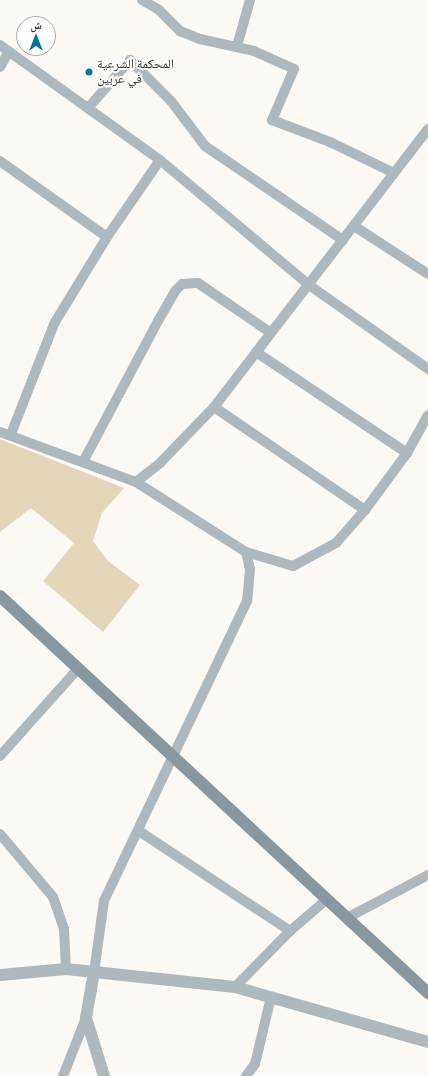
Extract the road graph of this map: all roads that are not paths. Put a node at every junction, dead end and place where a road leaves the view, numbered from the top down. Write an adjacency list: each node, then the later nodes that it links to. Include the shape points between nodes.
1 (142, 0): 4 (street, via 159,10 180,31 200,39)
2 (250, 0): 4 (street)
3 (0, 45): 5 (street)
4 (237, 46): 11 (street, via 271,57 294,69 272,120 330,142)
5 (9, 51): 6 (street); 7 (street)
6 (0, 67)
7 (88, 108): 9 (street); 14 (street, via 130,60 172,101 205,146)
8 (428, 129): 11 (street)
9 (160, 160): 13 (street); 16 (street)
10 (0, 161): 13 (street)
11 (394, 173): 12 (street)
12 (354, 226): 14 (street); 15 (street)
13 (107, 237): 23 (street, via 55,322)
14 (343, 240): 16 (street)
15 (428, 274)
16 (309, 285): 17 (street); 19 (street)
17 (271, 333): 18 (street); 25 (street, via 198,283 182,284 175,291 154,328)
18 (256, 352): 20 (street); 24 (street)
19 (428, 369)
20 (214, 407): 26 (street, via 160,463); 27 (street)
21 (428, 415): 24 (street)
22 (0, 432): 23 (street)
23 (11, 434): 25 (street)
24 (407, 453): 27 (street)
25 (83, 462): 26 (street)
26 (136, 482): 28 (street)
27 (365, 510): 28 (street, via 336,543 293,566)
28 (246, 552): 32 (street, via 250,569 247,601)
29 (0, 596): 30 (main road)
30 (77, 670): 31 (street); 32 (main road)
31 (0, 756)
32 (173, 759): 33 (street); 36 (main road)
33 (138, 831): 38 (street); 40 (street, via 104,901)
34 (0, 834): 39 (street, via 52,897 64,929)
35 (428, 875): 37 (street)
36 (326, 900): 37 (main road); 38 (street)
37 (347, 918): 43 (main road)
38 (290, 931): 42 (street)
39 (66, 969): 40 (street); 41 (street)
40 (94, 972): 42 (street); 45 (street)
41 (0, 975)
42 (235, 987): 44 (street)
43 (428, 993)
44 (271, 997): 46 (street); 49 (street, via 255,1064)
45 (86, 1018): 47 (street); 48 (street)
46 (428, 1042)
47 (63, 1076)
48 (104, 1076)
49 (246, 1076)

